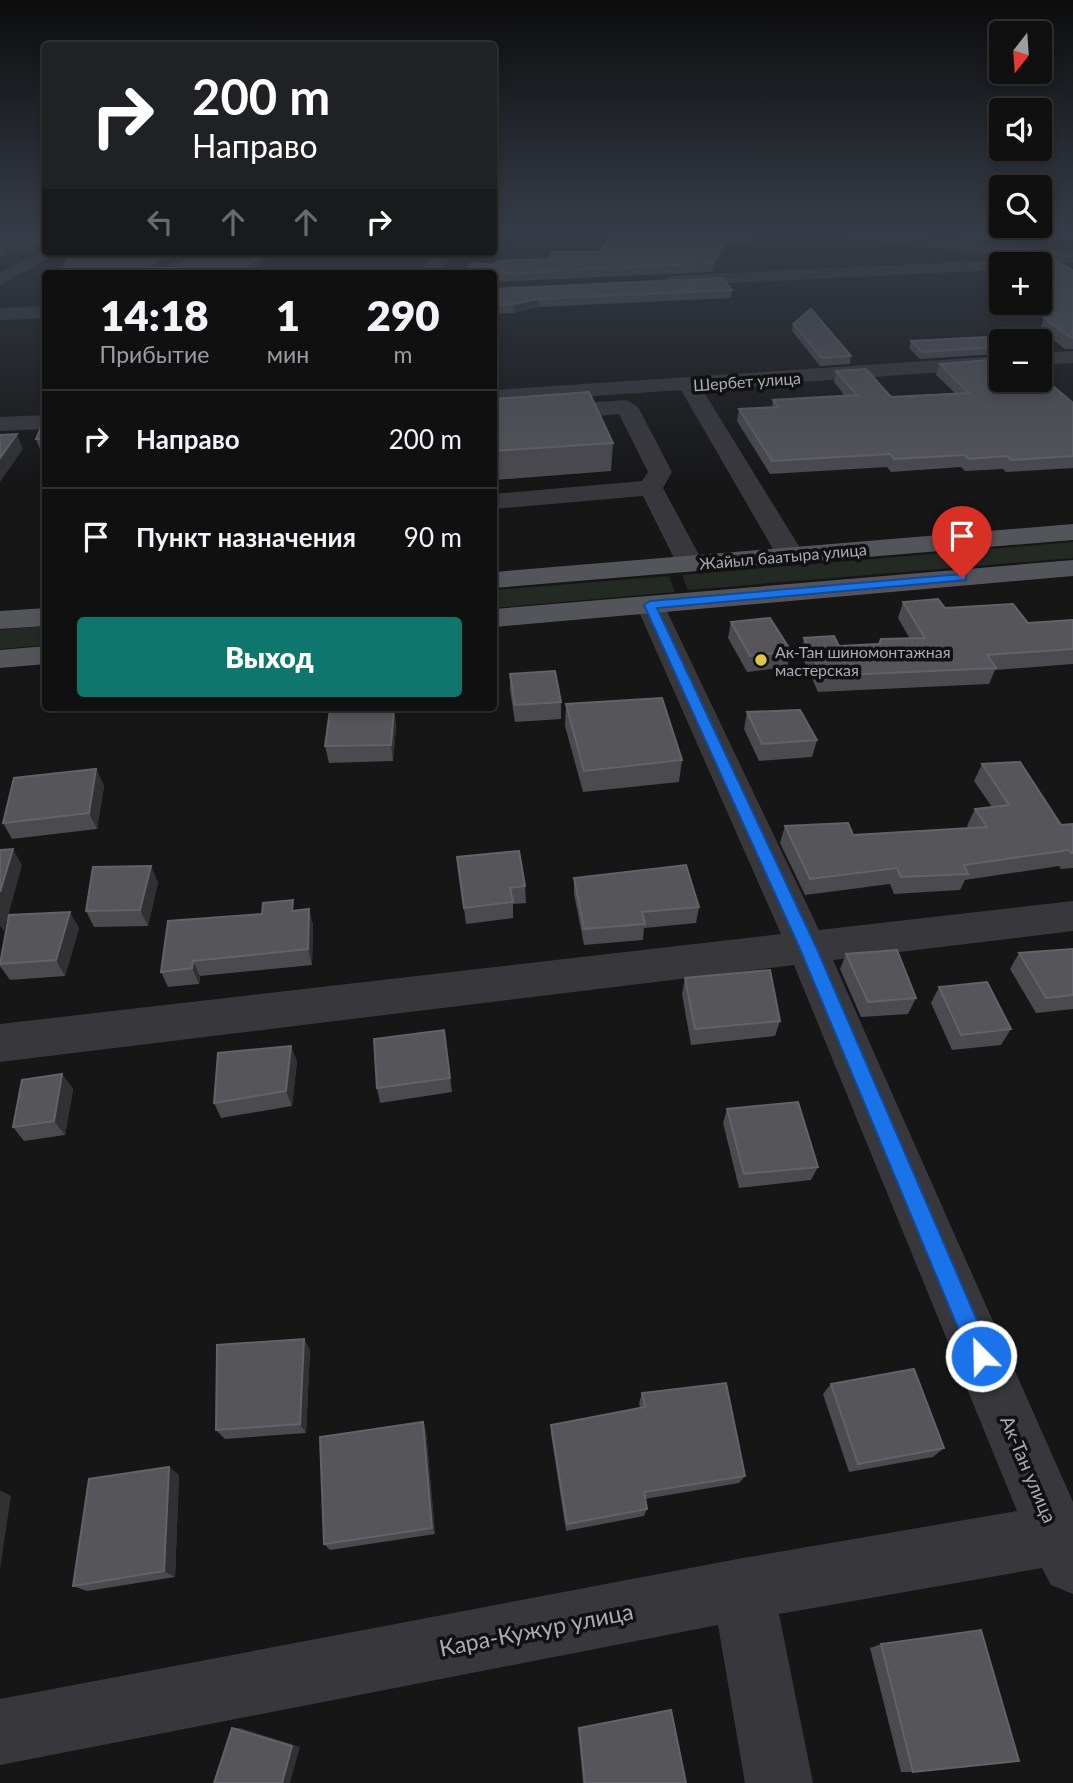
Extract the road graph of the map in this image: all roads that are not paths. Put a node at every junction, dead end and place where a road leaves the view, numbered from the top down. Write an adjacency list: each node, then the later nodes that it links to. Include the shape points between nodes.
1 (1073, 357): 2 (street)
2 (1052, 358)
3 (989, 363): 4 (street, Шербет улица)
4 (689, 385): 5 (street, Шербет улица); 12 (street)
5 (497, 397)
6 (497, 417): 9 (street, via 626,407 660,472)
7 (42, 422): 8 (street)
8 (0, 424)
9 (651, 488): 10 (street); 13 (street)
10 (497, 502)
11 (1073, 532): 12 (main road, Жайыл баатыра улица)
12 (790, 556): 13 (main road, Жайыл баатыра улица)
13 (690, 564): 15 (main road, Жайыл баатыра улица)
14 (1073, 568): 16 (main road, Жайыл баатыра улица)
15 (497, 580)
16 (650, 605): 18 (main road, Жайыл баатыра улица); 23 (street, Ак-Тан улица)
17 (42, 617): 19 (main road)
18 (497, 618)
19 (0, 620)
20 (42, 655): 21 (main road)
21 (0, 659)
22 (1073, 916): 23 (street)
23 (808, 949): 24 (street); 25 (street, Ак-Тан улица)
24 (0, 1043)
25 (1067, 1543): 26 (street, Кара-Кужур улица)
26 (743, 1589): 27 (street, Кара-Кужур улица); 28 (street)
27 (0, 1732)
28 (779, 1783)

